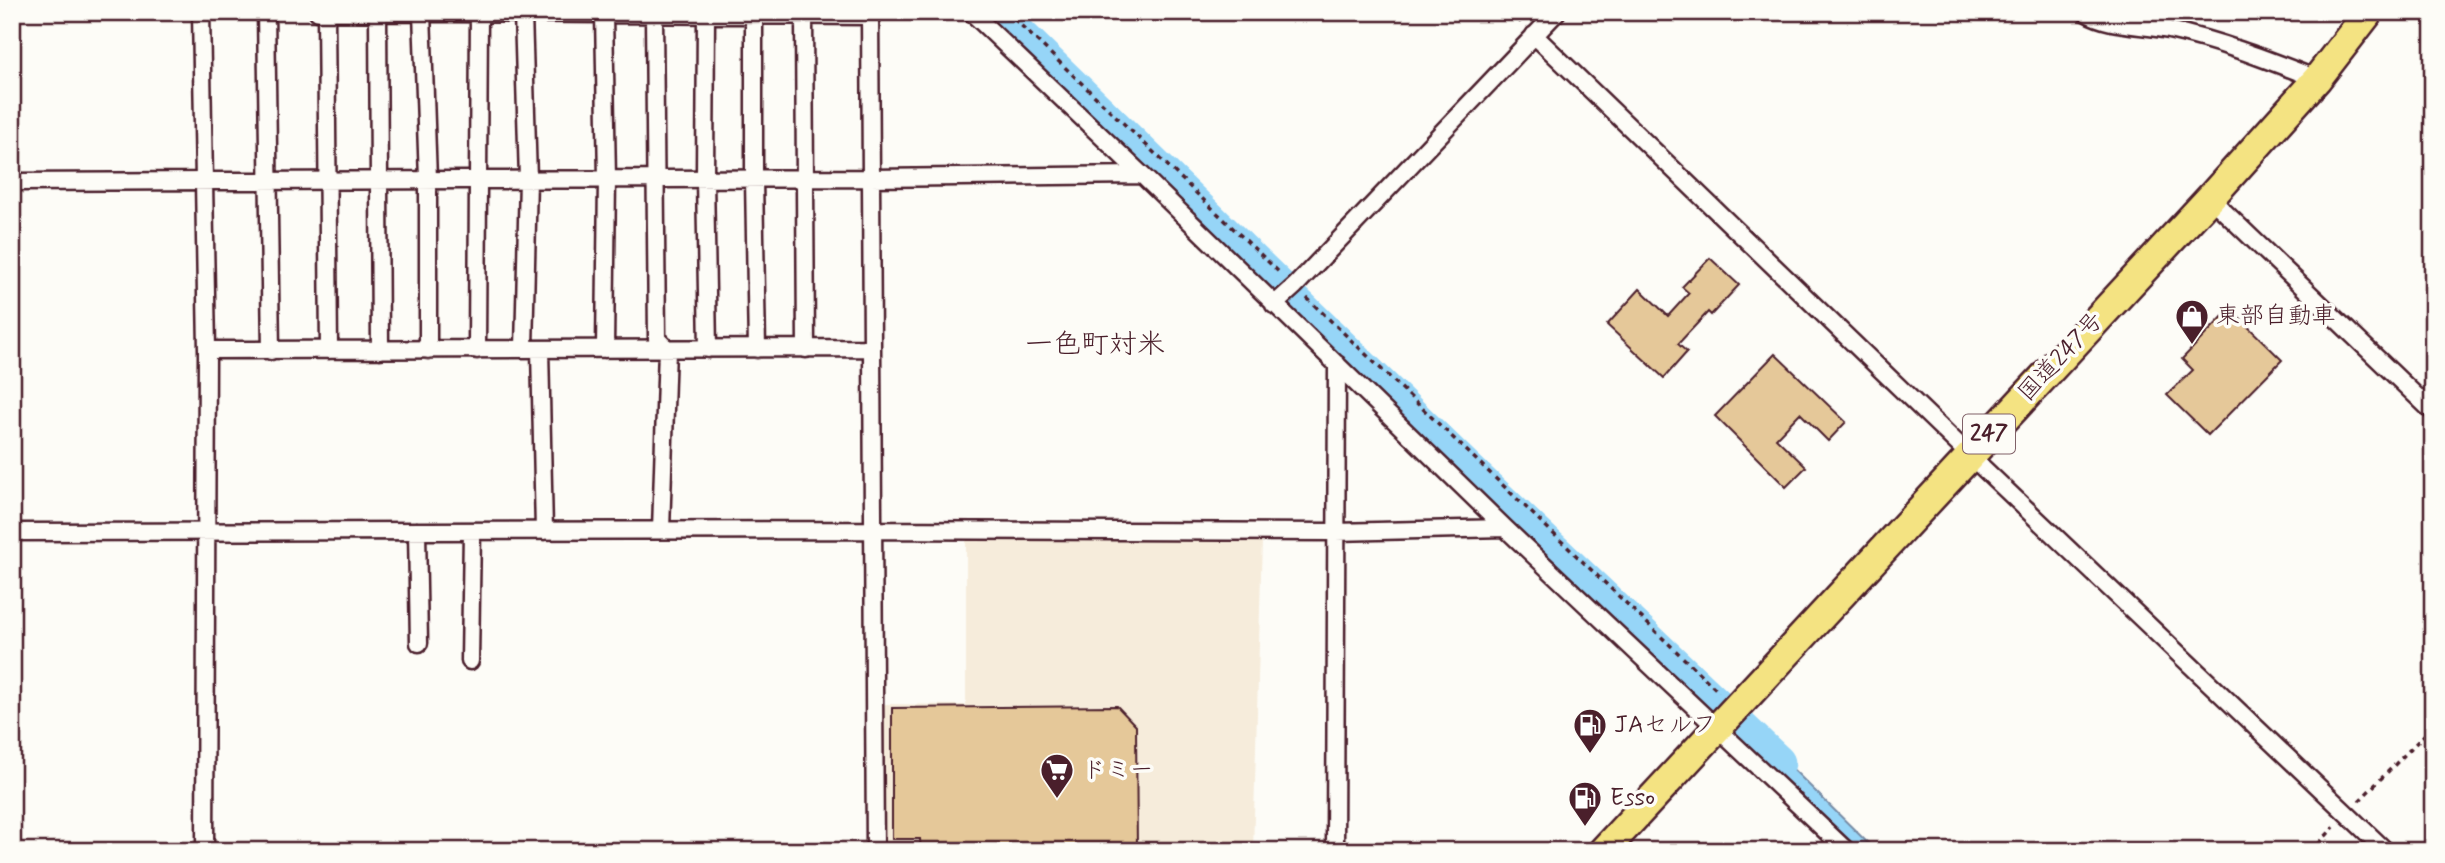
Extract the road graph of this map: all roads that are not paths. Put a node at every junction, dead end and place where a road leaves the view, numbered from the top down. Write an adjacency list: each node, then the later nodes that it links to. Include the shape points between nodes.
1 (201, 12): 32 (street)
2 (266, 12): 33 (street)
3 (318, 12): 4 (street)
4 (326, 12): 9 (street); 34 (street)
5 (971, 12): 21 (street)
6 (1557, 12): 19 (street)
7 (2085, 12): 20 (street, via 2098,20 2168,30 2235,47)
8 (2369, 12): 20 (highway, 国道247号 / 247)
9 (378, 13): 10 (street); 26 (street)
10 (422, 13): 11 (street); 27 (street)
11 (479, 13): 12 (street); 28 (street)
12 (523, 14): 13 (street); 29 (street)
13 (604, 14): 15 (street); 30 (street)
14 (870, 14): 18 (street); 25 (street)
15 (654, 15): 16 (street); 31 (street)
16 (706, 15): 17 (street); 22 (street)
17 (754, 15): 18 (street); 23 (street)
18 (804, 16): 24 (street)
19 (1534, 35): 37 (street); 53 (street)
20 (2317, 79): 36 (highway, 国道247号 / 247)
21 (1142, 174): 25 (street); 37 (street)
22 (705, 178): 23 (street); 31 (street); 42 (street)
23 (754, 178): 24 (street); 43 (street)
24 (806, 178): 25 (street); 44 (street)
25 (870, 178): 38 (street)
26 (378, 179): 27 (street); 34 (street); 46 (street)
27 (428, 179): 28 (street); 47 (street)
28 (478, 179): 29 (street); 48 (street)
29 (527, 179): 30 (street); 39 (street)
30 (607, 179): 31 (street); 40 (street)
31 (657, 179): 41 (street, via 657,339)
32 (205, 180): 33 (street); 35 (street); 49 (street)
33 (270, 180): 34 (street); 50 (street)
34 (328, 180): 45 (street)
35 (12, 181)
36 (2210, 198): 52 (street); 53 (highway, 国道247号 / 247)
37 (1274, 305): 51 (street)
38 (871, 348): 44 (street); 56 (street)
39 (532, 349): 40 (street); 48 (street); 59 (street)
40 (606, 349): 41 (street)
41 (667, 349): 42 (street); 55 (street)
42 (708, 349): 43 (street)
43 (757, 349): 44 (street)
44 (807, 349)
45 (328, 350): 46 (street); 50 (street)
46 (380, 350): 47 (street)
47 (428, 350): 48 (street)
48 (477, 350)
49 (207, 351): 50 (street); 61 (street)
50 (271, 351)
51 (1337, 364): 54 (street); 62 (street)
52 (2433, 412)
53 (1969, 455): 65 (highway, 国道247号 / 247); 71 (street)
54 (1505, 528): 62 (street); 65 (street)
55 (661, 530): 56 (street); 59 (street)
56 (872, 530): 62 (street); 67 (street)
57 (417, 531): 58 (street); 61 (street); 63 (street)
58 (472, 531): 59 (street); 64 (street)
59 (544, 531)
60 (12, 532): 61 (street)
61 (207, 532): 66 (street)
62 (1335, 532): 68 (street)
63 (419, 643)
64 (470, 660)
65 (1727, 718): 69 (highway, 国道247号 / 247); 70 (street)
66 (205, 851)
67 (875, 851)
68 (1335, 851)
69 (1603, 851)
70 (1847, 851)
71 (2386, 851)

